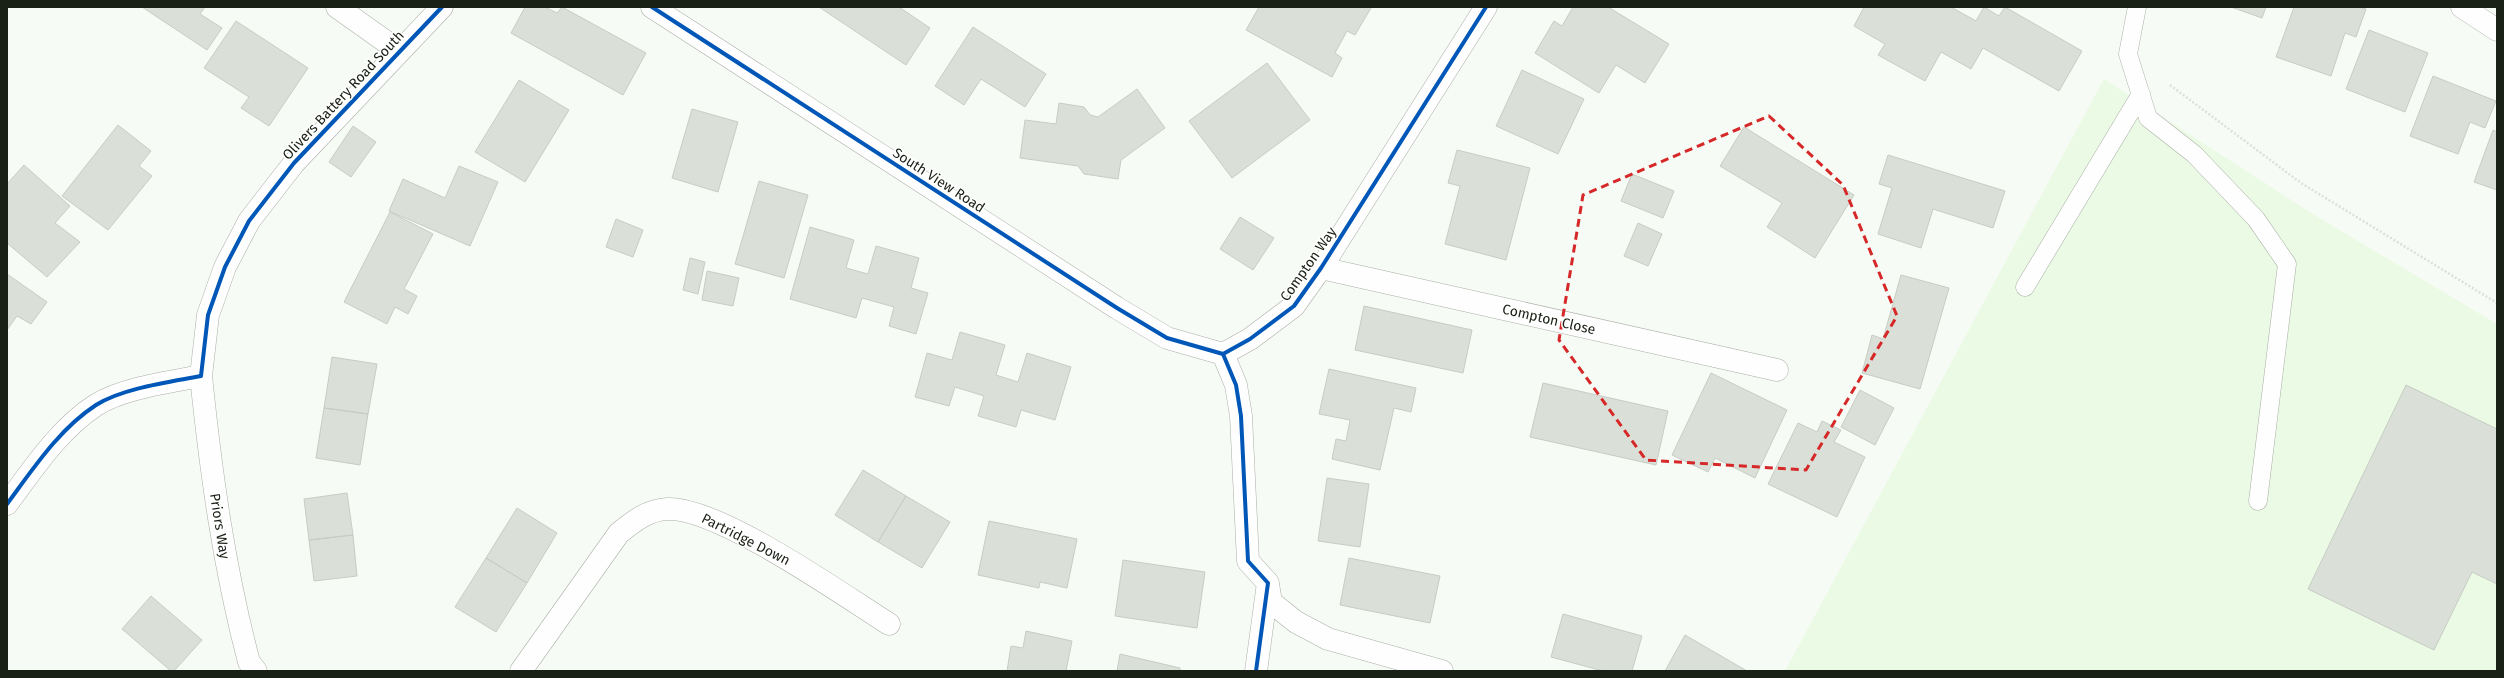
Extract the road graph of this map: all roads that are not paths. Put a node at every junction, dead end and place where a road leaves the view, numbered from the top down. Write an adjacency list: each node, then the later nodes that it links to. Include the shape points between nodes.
1 (337, 7): 8 (street)
2 (442, 7): 8 (street, Olivers Battery Road South)
3 (652, 7): 12 (street, South View Road, via 1117,308 1167,338)
4 (1486, 7): 10 (street, Compton Way)
5 (2137, 7): 9 (lane, via 2128,54)
6 (2462, 7): 7 (street)
7 (2497, 30)
8 (399, 51): 14 (street, Olivers Battery Road South, via 294,162 248,221 225,267 208,315)
9 (2141, 94): 11 (lane); 15 (lane, via 2148,118 2194,154 2256,218 2287,264)
10 (1321, 268): 12 (street, Compton Way, via 1294,306 1250,339); 13 (street, Compton Close)
11 (2025, 287)
12 (1223, 354): 17 (street, via 1236,385 1241,416 1248,561)
13 (1777, 370)
14 (201, 376): 16 (street, via 146,386 97,405 57,439); 19 (street, Priors Way, via 209,457 221,537 245,647 249,662)
15 (2258, 501)
16 (7, 504)
17 (1268, 583): 21 (street); 22 (street, via 1271,602 1296,622 1328,639)
18 (889, 624): 20 (street, Partridge Down, via 793,563 716,521 693,512 667,509 640,516 620,533)
19 (256, 671)
20 (521, 671)
21 (1256, 671)
22 (1442, 671)

